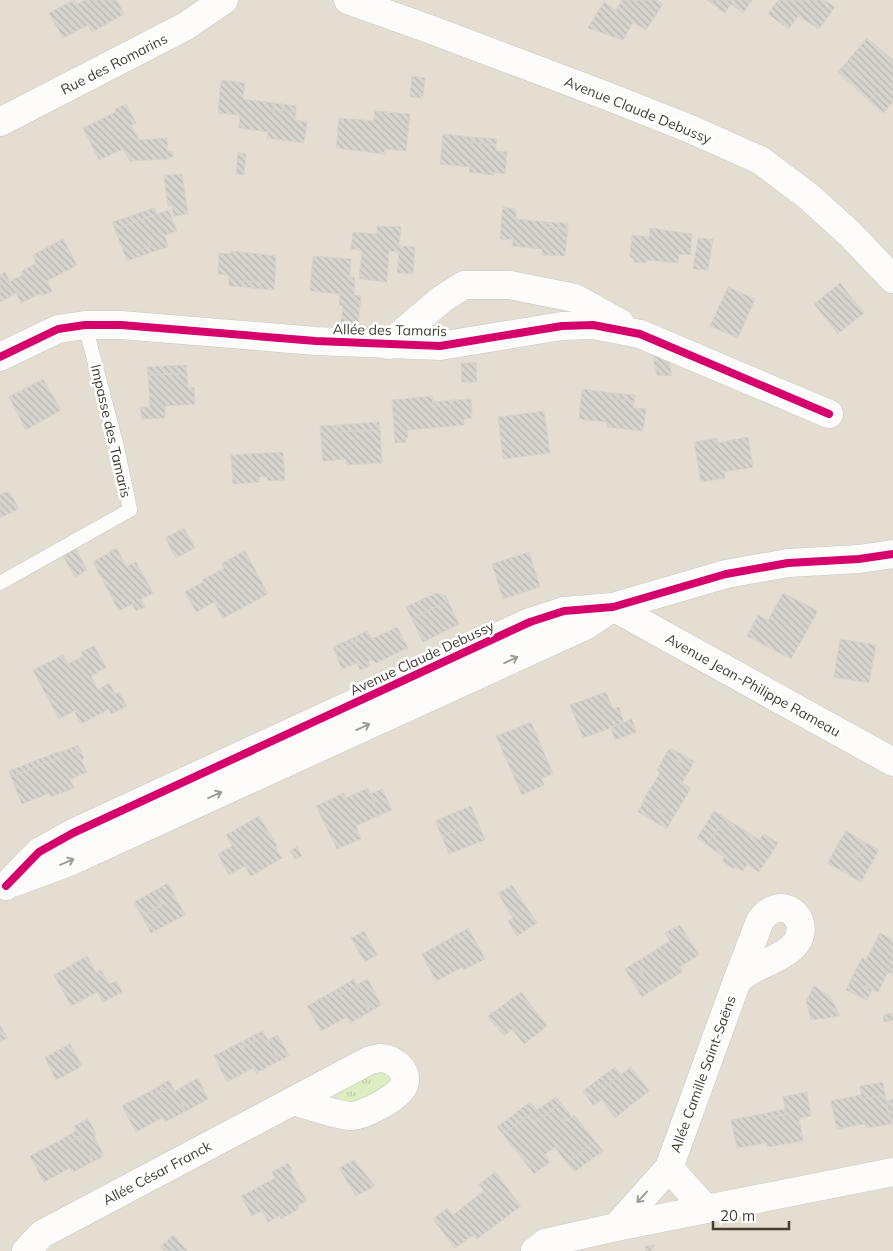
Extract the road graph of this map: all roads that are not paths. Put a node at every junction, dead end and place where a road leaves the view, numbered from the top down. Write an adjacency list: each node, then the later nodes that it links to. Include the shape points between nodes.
1 (224, 0): 3 (street, Rue des Romarins, via 186,26)
2 (348, 0): 4 (street, Avenue Claude Debussy, via 607,96 760,160 808,196)
3 (0, 122)
4 (893, 279)
5 (85, 325): 7 (street, Allée des Tamaris); 8 (street, Allée des Tamaris, via 58,329); 11 (lane, Impasse des Tamaris, via 130,510)
6 (640, 334): 7 (street, Allée des Tamaris, via 593,325 562,326 440,346); 7 (street, via 575,298 510,285 464,285 442,299); 9 (street, Allée des Tamaris)
7 (388, 345)
8 (0, 357)
9 (829, 414)
10 (893, 554): 12 (street, via 788,563 726,574)
11 (0, 584)
12 (613, 607): 13 (street, Avenue Jean-Philippe Rameau); 14 (street, via 578,629 68,862)
13 (893, 762)
14 (3, 888)
15 (737, 981): 17 (street, Allée Camille Saint-Saëns)
16 (293, 1101): 21 (street, Allée César Franck, via 42,1234)
17 (669, 1168): 19 (street); 20 (street, one-way to 20)
18 (893, 1172): 19 (street)
19 (706, 1209): 20 (street)
20 (616, 1227): 22 (street, via 545,1243)
21 (26, 1251)
22 (535, 1251)

